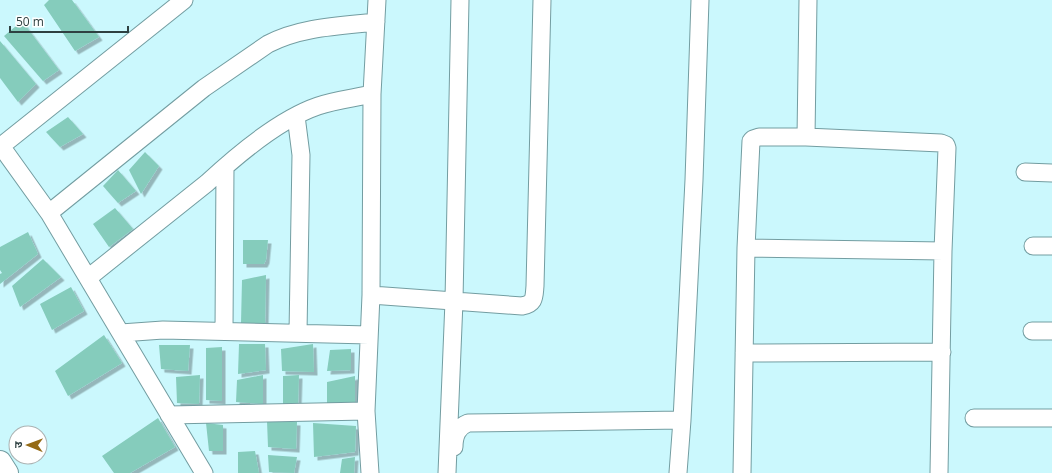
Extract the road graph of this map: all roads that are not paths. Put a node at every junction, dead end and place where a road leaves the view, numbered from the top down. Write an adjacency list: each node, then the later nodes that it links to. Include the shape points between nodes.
1 (184, 0): 11 (street)
2 (377, 0): 7 (street)
3 (460, 0): 22 (street)
4 (542, 0): 22 (street, via 534,300 531,304 522,306)
5 (700, 0): 35 (street)
6 (808, 0): 10 (street)
7 (376, 22): 8 (street); 15 (street, via 305,30 268,44 204,88)
8 (372, 94): 9 (street, via 318,106); 21 (street)
9 (296, 116): 12 (street, via 264,136); 27 (street, via 301,155)
10 (806, 137): 18 (street, via 752,139); 19 (street, via 946,145)
11 (1, 146): 15 (street)
12 (225, 167): 20 (street); 23 (street)
13 (1025, 172): 14 (street)
14 (1052, 173)
15 (49, 213): 20 (street)
16 (1033, 246): 17 (street)
17 (1052, 246)
18 (746, 248): 19 (street); 30 (street)
19 (943, 252): 29 (street)
20 (88, 278): 26 (street)
21 (371, 295): 22 (street); 28 (street)
22 (454, 301): 40 (street)
23 (224, 331): 26 (street, via 163,330); 27 (street)
24 (1032, 331): 25 (street)
25 (1052, 331)
26 (121, 333): 32 (street)
27 (298, 333): 28 (street)
28 (369, 334): 31 (street)
29 (942, 352): 30 (street); 44 (street)
30 (744, 353): 43 (street)
31 (366, 411): 32 (street); 39 (street)
32 (169, 415): 38 (street)
33 (974, 418): 34 (street)
34 (1052, 418)
35 (682, 420): 41 (street, via 468,422 457,431 454,442); 42 (street)
36 (0, 462): 37 (street)
37 (7, 473)
38 (204, 473)
39 (370, 473)
40 (447, 473)
41 (454, 473)
42 (678, 473)
43 (742, 473)
44 (940, 473)

